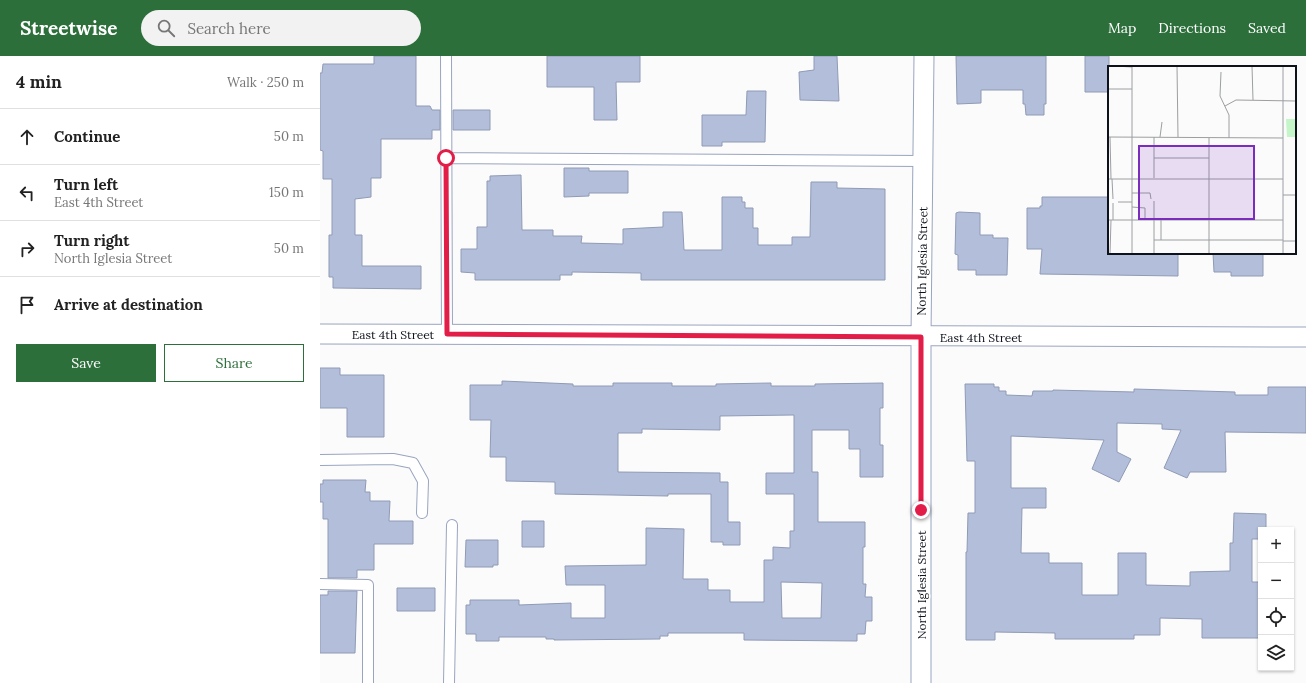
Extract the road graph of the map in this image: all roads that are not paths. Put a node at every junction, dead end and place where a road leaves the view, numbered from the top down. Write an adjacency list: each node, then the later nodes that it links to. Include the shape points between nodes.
1 (446, 56): 3 (lane)
2 (924, 56): 4 (street, North Iglesia Street)
3 (446, 158): 4 (lane); 6 (lane)
4 (923, 161): 7 (street, North Iglesia Street)
5 (320, 334): 6 (street, East 4th Street)
6 (447, 334): 7 (street, East 4th Street)
7 (921, 337): 8 (street, East 4th Street); 15 (street, North Iglesia Street)
8 (1306, 337)
9 (320, 460): 10 (lane, via 393,459 413,463 423,481)
10 (422, 513)
11 (452, 525): 14 (lane)
12 (320, 584): 13 (lane, via 368,585)
13 (368, 683)
14 (449, 683)
15 (921, 683)

